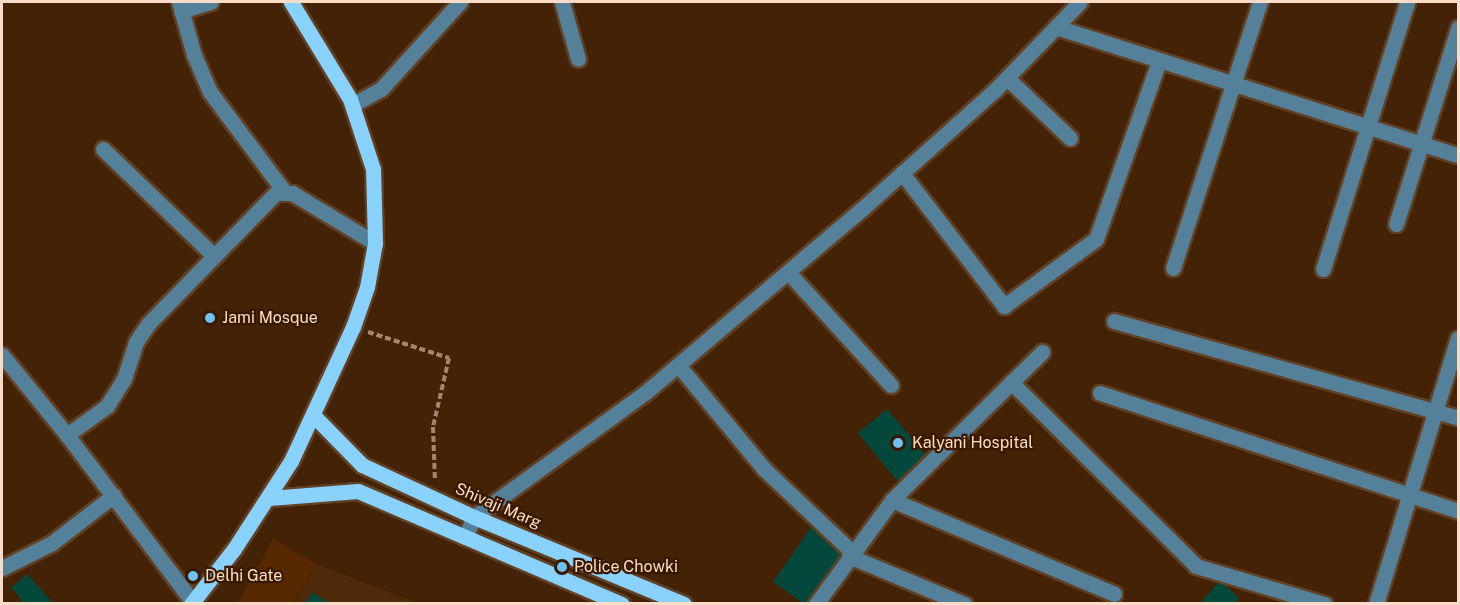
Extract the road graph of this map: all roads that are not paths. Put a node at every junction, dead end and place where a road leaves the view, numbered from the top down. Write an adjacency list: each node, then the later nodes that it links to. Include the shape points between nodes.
1 (211, 2): 8 (street)
2 (291, 2): 15 (main road)
3 (460, 2): 15 (street, via 381,89)
4 (562, 2): 11 (street)
5 (1080, 2): 9 (street)
6 (1260, 2): 14 (street)
7 (1407, 2): 16 (street)
8 (180, 6): 22 (street, via 210,92)
9 (1056, 27): 12 (street); 13 (street)
10 (1458, 28): 18 (street)
11 (578, 59)
12 (1159, 61): 14 (street); 21 (street, via 1096,239 1004,306)
13 (1007, 78): 17 (street); 21 (street)
14 (1234, 83): 16 (street); 26 (street)
15 (352, 105): 24 (main road, via 373,169)
16 (1366, 128): 18 (street); 27 (street)
17 (1070, 138)
18 (1421, 144): 20 (street); 23 (street)
19 (103, 149): 25 (street)
20 (1458, 155)
21 (902, 173): 28 (street)
22 (283, 190): 24 (street); 25 (street)
23 (1396, 224)
24 (375, 243): 38 (main road, via 367,288)
25 (214, 256): 40 (street, via 148,324 136,342 124,379 107,406)
26 (1173, 268)
27 (1323, 269)
28 (788, 272): 33 (street); 35 (street)
29 (1114, 321): 37 (street)
30 (1458, 338): 37 (street)
31 (1042, 352): 34 (street)
32 (2, 355): 40 (street)
33 (678, 365): 46 (street); 48 (street, via 764,469)
34 (1011, 382): 44 (street); 56 (street, via 1191,562 1215,573)
35 (891, 385)
36 (1100, 393): 42 (street)
37 (1436, 411): 39 (street); 42 (street)
38 (314, 416): 43 (main road); 46 (main road, Shivaji Marg, via 362,465)
39 (1458, 418)
40 (67, 435): 41 (street)
41 (114, 495): 49 (street, via 52,543); 51 (street)
42 (1409, 495): 45 (street); 57 (street)
43 (269, 498): 47 (main road, via 358,491); 51 (main road)
44 (892, 500): 48 (street); 50 (street)
45 (1458, 511)
46 (474, 517): 47 (street); 53 (main road, Shivaji Marg)
47 (465, 537): 52 (main road)
48 (851, 554): 54 (street); 55 (street)
49 (2, 568)
50 (1114, 594)
51 (191, 602)
52 (622, 603)
53 (684, 603)
54 (816, 603)
55 (964, 603)
56 (1324, 603)
57 (1376, 603)

